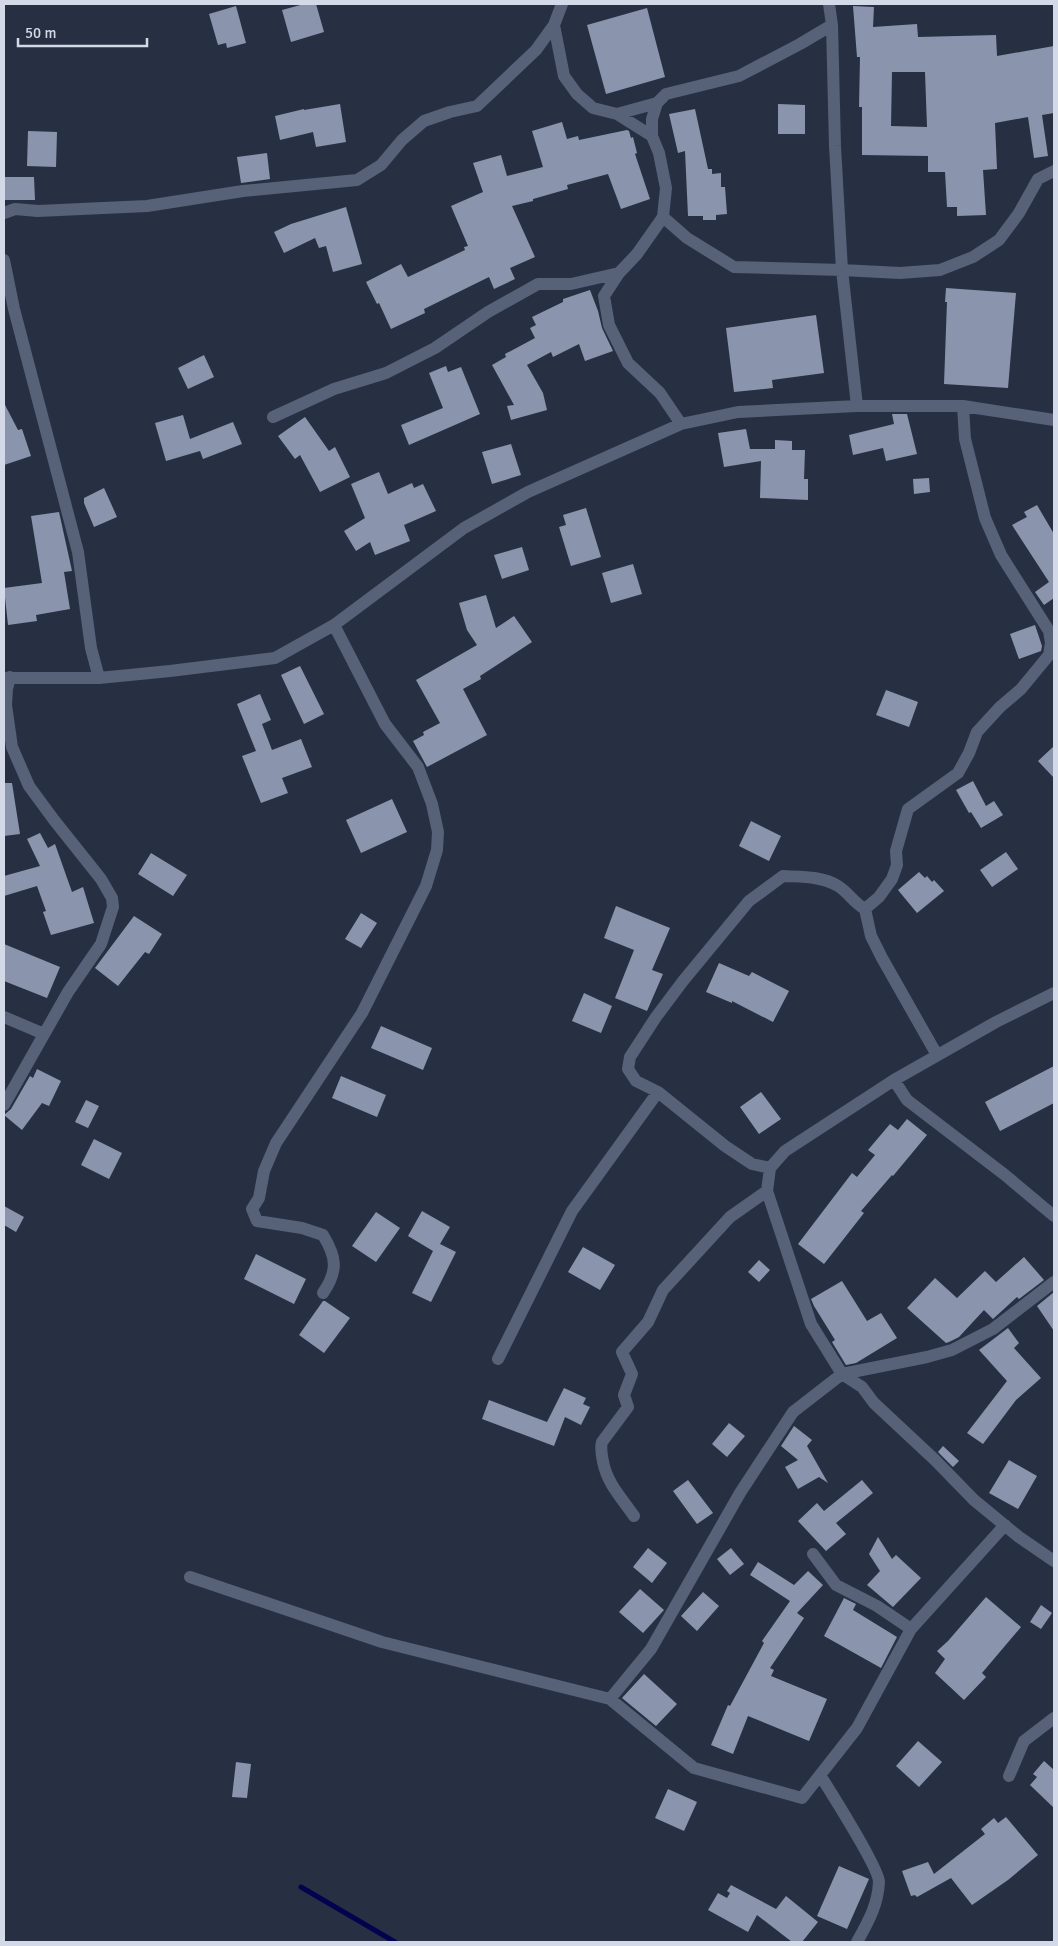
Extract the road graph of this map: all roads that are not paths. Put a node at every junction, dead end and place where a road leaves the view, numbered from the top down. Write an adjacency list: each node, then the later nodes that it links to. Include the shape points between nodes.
1 (562, 4): 4 (street)
2 (828, 4): 3 (street)
3 (832, 24): 5 (street, via 739,76 666,94); 12 (street)
4 (554, 25): 6 (street, via 564,76 593,108); 9 (street, via 536,50 477,106 424,121 381,165 357,180 242,191 147,206 38,211 15,209)
5 (657, 103): 6 (street); 7 (street, via 652,119)
6 (617, 114): 7 (street)
7 (652, 136): 10 (street, via 666,188)
8 (1054, 171): 12 (street, via 1038,179 999,240 972,256 940,270 900,273)
9 (4, 213)
10 (663, 217): 12 (street, via 687,238 734,267); 13 (street)
11 (4, 260): 21 (street, via 14,310 78,552)
12 (842, 270): 14 (street)
13 (619, 273): 16 (street, via 571,284 538,284 488,312 435,348 386,373 334,389); 18 (street, via 604,296 609,325 628,363 660,393)
14 (857, 406): 15 (street); 18 (street, via 738,412)
15 (963, 406): 17 (street); 22 (street, via 965,439 985,518 1001,555 1049,631 1049,655 1021,689 977,732 958,773 908,809 892,879)
16 (274, 417)
17 (1054, 420)
18 (680, 424): 19 (street, via 528,492 464,528)
19 (334, 624): 21 (street, via 275,658); 34 (street, via 385,724 418,767 438,832 437,850 426,886 362,1013 276,1143 264,1171 259,1198 252,1208 257,1221 323,1235 332,1250 334,1262 331,1282)
20 (7, 677): 21 (street); 25 (street, via 6,705 12,747 30,786 101,879 112,898 113,907 101,944)
21 (98, 678)
22 (866, 909): 26 (street, via 871,936); 28 (street, via 838,886 818,879 783,876 749,901 683,981 630,1057 628,1068 636,1081)
23 (1054, 993): 26 (street)
24 (4, 1016): 25 (street)
25 (44, 1034): 29 (street)
26 (937, 1055): 27 (street)
27 (894, 1080): 30 (street, via 785,1151); 32 (street, via 907,1100)
28 (658, 1092): 30 (street, via 725,1146 752,1164); 35 (street, via 572,1211)
29 (4, 1105)
30 (770, 1168): 31 (street)
31 (767, 1191): 36 (street, via 811,1324); 37 (street, via 730,1217 664,1290 648,1322 622,1352 632,1374 624,1395 628,1407 600,1447 606,1476)
32 (1054, 1216)
33 (1054, 1282): 36 (street, via 993,1329 952,1350)
34 (323, 1293)
35 (498, 1359)
36 (842, 1374): 38 (street, via 862,1387 874,1403 974,1500); 43 (street, via 793,1412 740,1493 651,1649)
37 (634, 1516)
38 (1005, 1525): 40 (street); 42 (street)
39 (813, 1554): 42 (street, via 836,1585 877,1606)
40 (1054, 1561)
41 (190, 1577): 43 (street, via 382,1642)
42 (911, 1629): 45 (street, via 857,1728)
43 (610, 1699): 45 (street, via 694,1768 802,1798)
44 (1054, 1718): 46 (street, via 1024,1741)
45 (820, 1775): 47 (street, via 879,1879 876,1907)
46 (1010, 1776)
47 (857, 1942)

